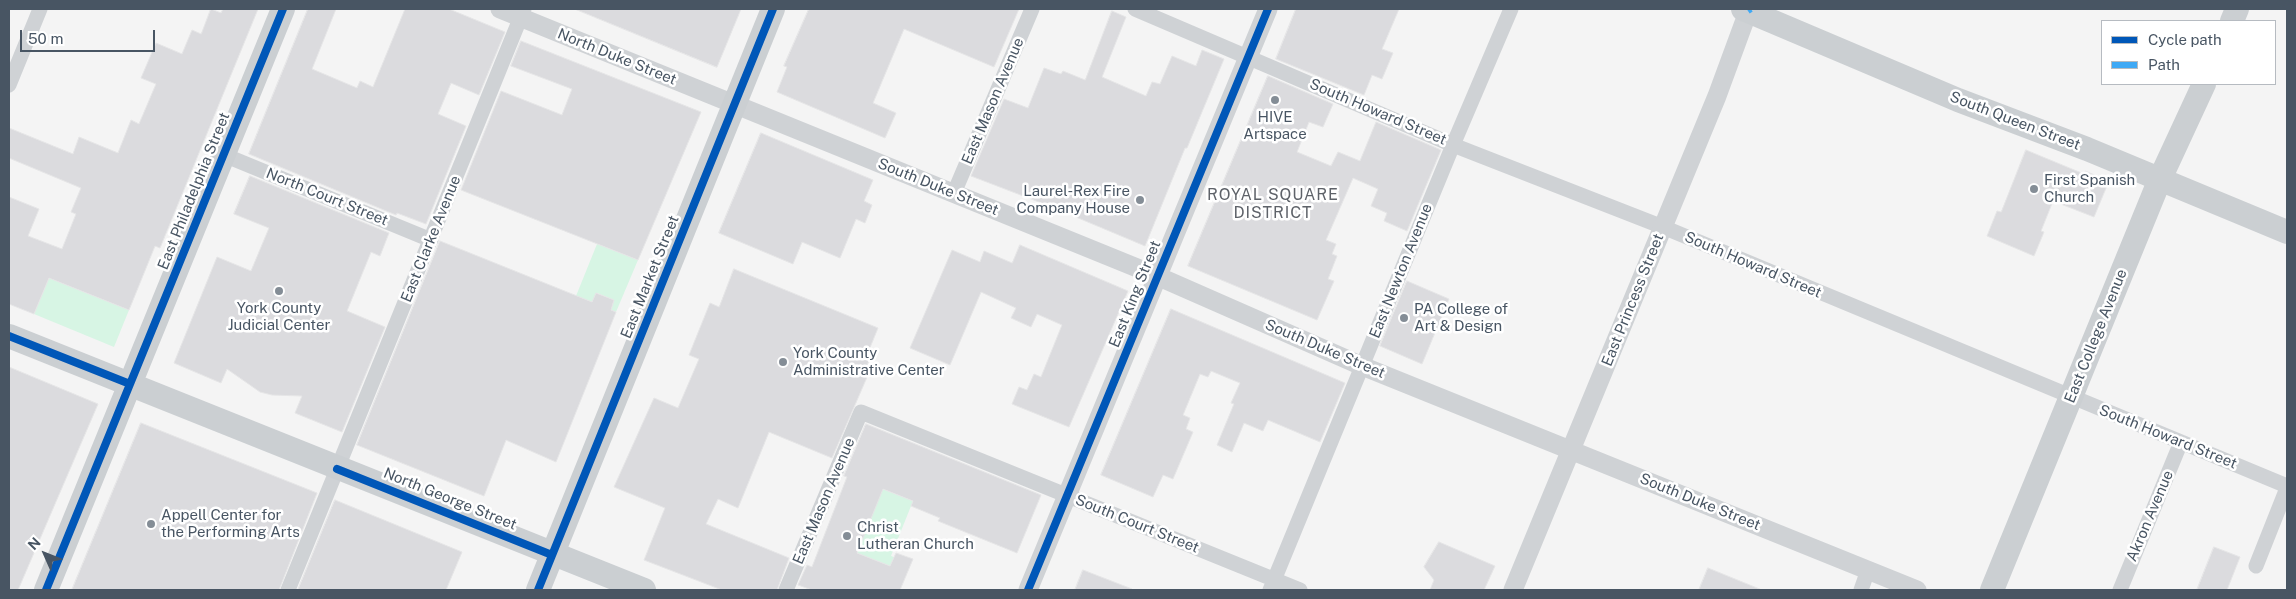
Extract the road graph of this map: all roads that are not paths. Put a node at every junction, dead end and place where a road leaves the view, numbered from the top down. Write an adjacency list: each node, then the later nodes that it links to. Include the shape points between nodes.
1 (40, 9): 12 (street)
2 (283, 9): 16 (main road, East Philadelphia Street)
3 (500, 9): 10 (street, North Duke Street)
4 (773, 9): 14 (main road, East Market Street)
5 (1032, 9): 18 (street, East Mason Avenue)
6 (1135, 9): 11 (street, South Howard Street)
7 (1268, 9): 11 (street, East King Street)
8 (1511, 9): 15 (street, East Newton Avenue)
9 (1747, 9): 17 (main road, South Queen Street, via 1958,100); 19 (street, East Princess Street, via 1717,96)
10 (523, 13): 14 (street, North Duke Street); 21 (street, East Clarke Avenue)
11 (1249, 56): 15 (street, South Howard Street); 22 (street, East King Street)
12 (9, 85)
13 (2204, 85): 17 (main road, East College Avenue)
14 (734, 105): 18 (street, South Duke Street); 33 (main road, East Market Street)
15 (1453, 145): 19 (street, South Howard Street); 24 (street, East Newton Avenue)
16 (224, 155): 21 (street, North Court Street); 25 (main road, East Philadelphia Street)
17 (2160, 179): 20 (main road, South Queen Street); 26 (main road, East College Avenue)
18 (954, 193): 22 (street, South Duke Street)
19 (1663, 227): 26 (street, South Howard Street); 29 (street, East Princess Street)
20 (2287, 232)
21 (430, 240): 30 (street, East Clarke Avenue)
22 (1157, 276): 24 (street, South Duke Street); 32 (street, East King Street)
23 (9, 336): 25 (main road, North George Street)
24 (1362, 366): 29 (street, South Duke Street); 36 (street, East Newton Avenue)
25 (130, 384): 30 (main road, North George Street); 37 (main road, East Philadelphia Street)
26 (2071, 397): 28 (street, South Howard Street); 47 (main road, East College Avenue)
27 (861, 412): 32 (street, South Court Street); 41 (street, East Mason Avenue)
28 (2181, 442): 31 (street, South Howard Street); 48 (street, Akron Avenue)
29 (1571, 450): 35 (street, South Duke Street); 44 (street, East Princess Street)
30 (337, 468): 33 (main road, North George Street); 38 (street, East Clarke Avenue)
31 (2287, 487): 34 (street)
32 (1067, 495): 36 (street, South Court Street); 42 (street, East King Street)
33 (552, 555): 39 (main road, East Market Street); 40 (main road, North George Street)
34 (2256, 566)
35 (1868, 570): 45 (street); 46 (street, South Duke Street)
36 (1272, 585): 43 (street, South Court Street)
37 (46, 590)
38 (288, 590)
39 (538, 590)
40 (644, 590)
41 (786, 590)
42 (1028, 590)
43 (1300, 590)
44 (1513, 590)
45 (1861, 590)
46 (1917, 590)
47 (1992, 590)
48 (2120, 590)

